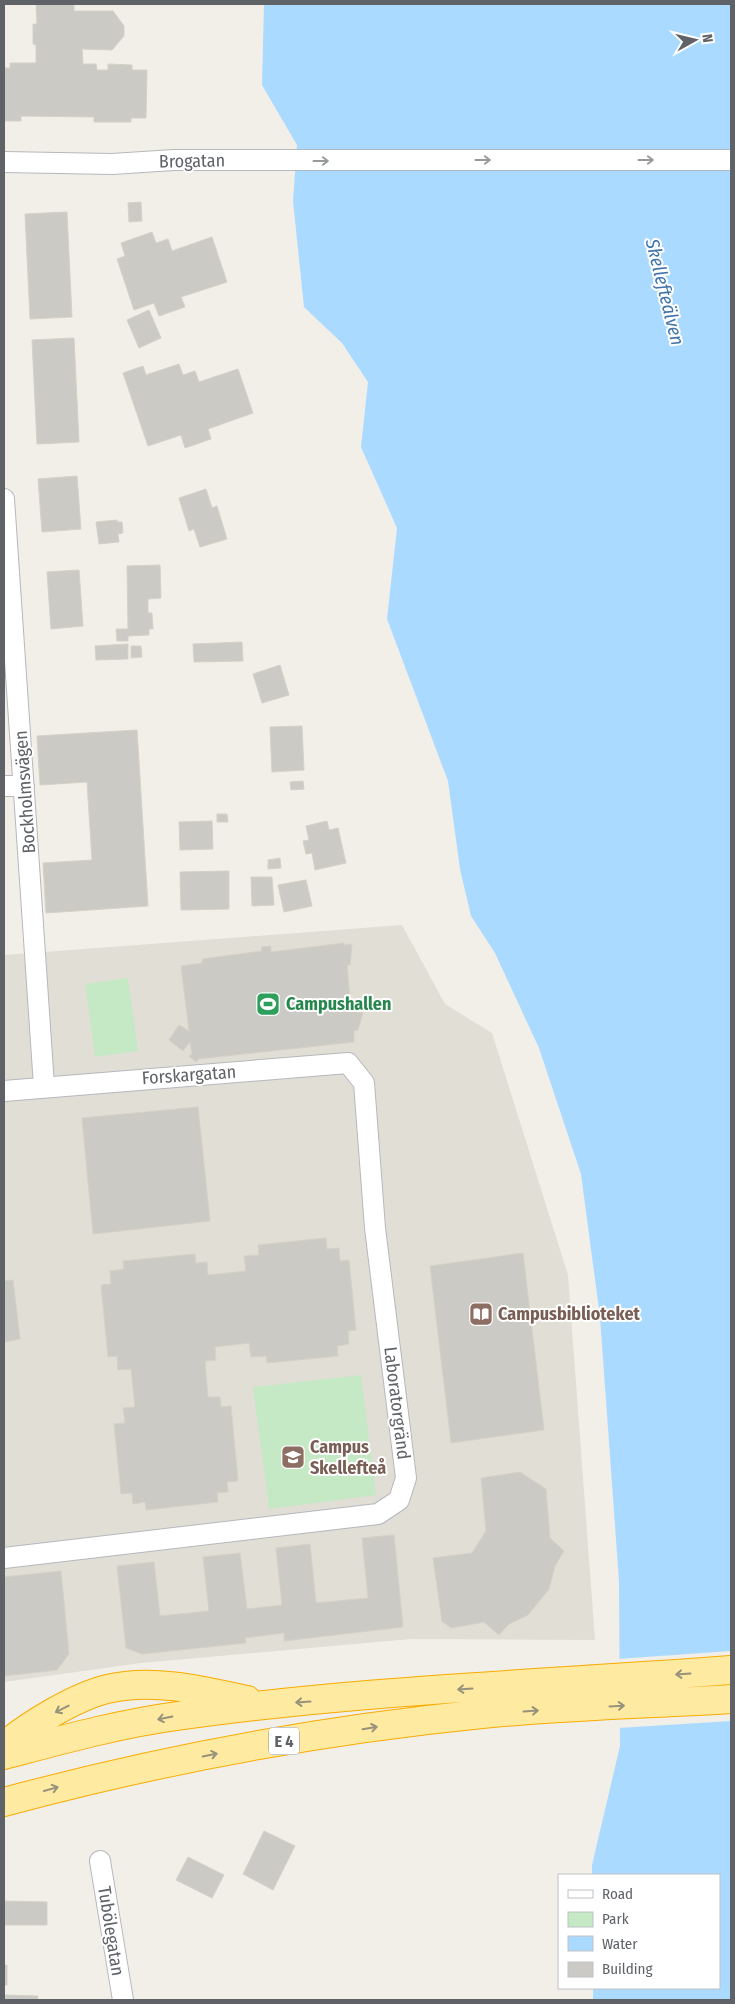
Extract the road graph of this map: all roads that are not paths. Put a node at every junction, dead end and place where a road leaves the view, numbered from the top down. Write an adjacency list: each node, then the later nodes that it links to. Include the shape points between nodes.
1 (731, 160): 2 (street, Brogatan, one-way to 1)
2 (4, 162)
3 (4, 499): 5 (street, Bockholmsvägen)
4 (4, 786): 5 (street)
5 (24, 786): 7 (street, Bockholmsvägen)
6 (364, 1083): 7 (street, Forskargatan, via 348,1063); 9 (street, Laboratorgränd, via 375,1228 406,1478 399,1500 378,1514)
7 (44, 1086): 8 (street, Forskargatan)
8 (4, 1091)
9 (4, 1558)
10 (731, 1670): 11 (highway, E 4, one-way to 11)
11 (567, 1696): 12 (highway, E 4, one-way to 12); 13 (highway, E 4, one-way to 13); 16 (highway, E 4, one-way to 11, via 90,1779 295,1739 483,1714)
12 (731, 1699)
13 (265, 1705): 14 (highway, one-way to 14, via 200,1690 151,1686 107,1689 26,1728); 15 (highway, E 4, one-way to 15, via 175,1716 91,1732)
14 (4, 1746)
15 (4, 1754)
16 (4, 1802)
17 (100, 1861): 18 (street, Tubölegatan)
18 (123, 2000)

